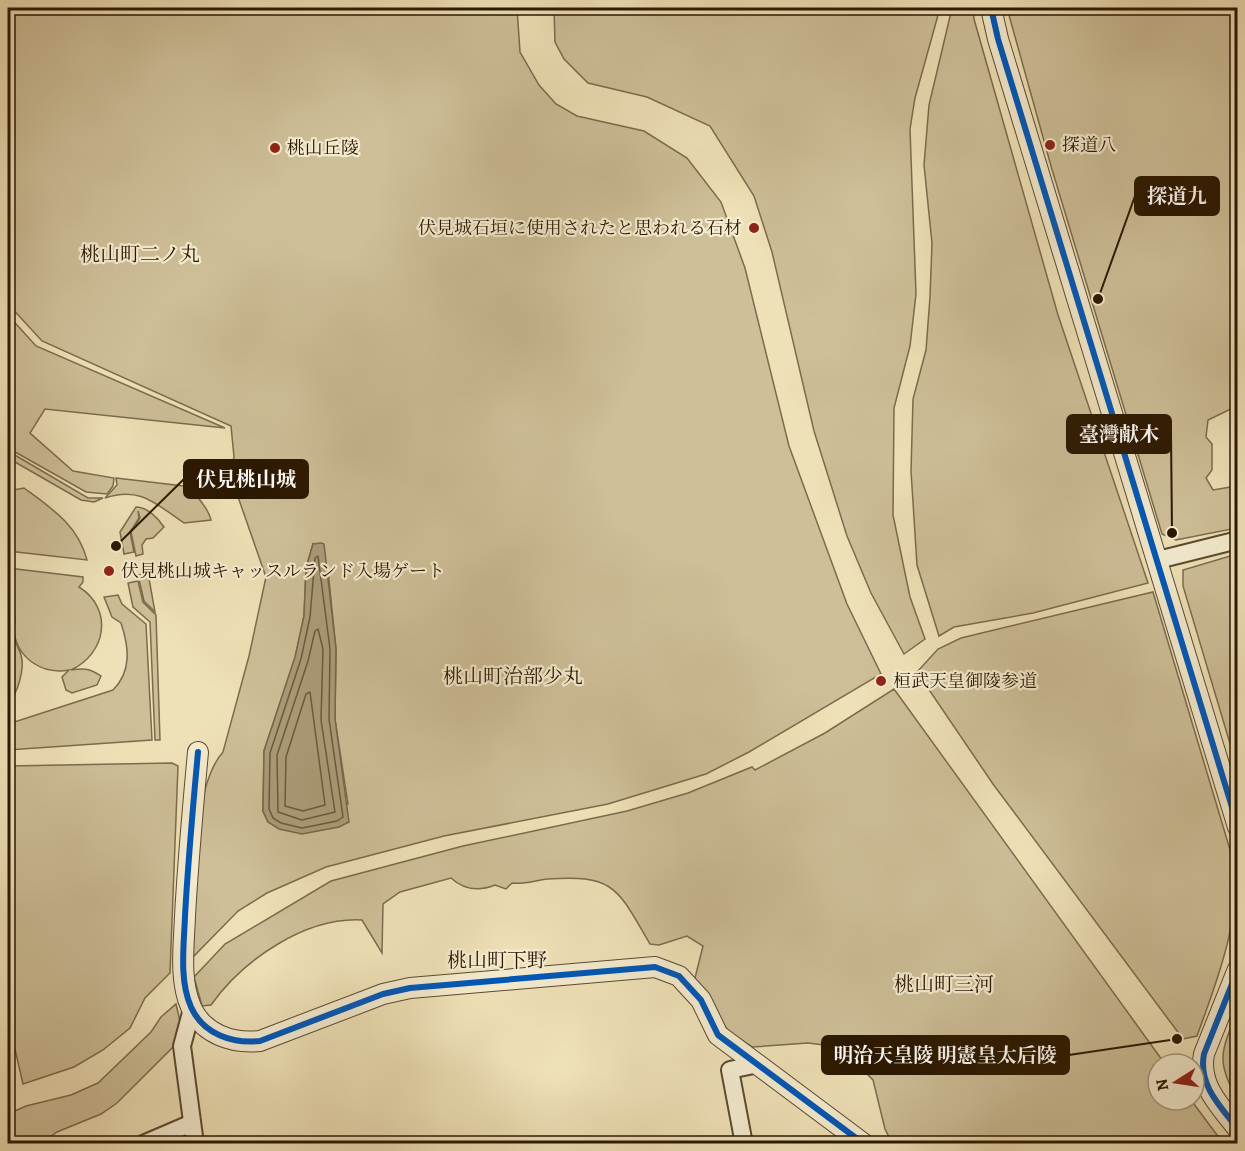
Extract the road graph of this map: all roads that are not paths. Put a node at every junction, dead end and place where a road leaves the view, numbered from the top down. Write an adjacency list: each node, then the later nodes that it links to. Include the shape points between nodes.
1 (991, 8): 3 (street, via 1064,261)
2 (1238, 540): 3 (street)
3 (1158, 560): 5 (street)
4 (198, 752): 7 (street, via 184,945 186,989)
5 (1238, 827)
6 (1238, 969): 10 (street, via 1204,1054 1203,1074 1210,1092)
7 (192, 1009): 8 (street, via 212,1031 230,1040 250,1042 410,988 655,967 679,976 701,1000 718,1035); 9 (street, via 182,1046)
8 (758, 1064): 13 (street, via 730,1071); 14 (street)
9 (192, 1123): 11 (street); 12 (street)
10 (1238, 1129)
11 (142, 1143)
12 (195, 1143)
13 (744, 1143)
14 (864, 1143)

